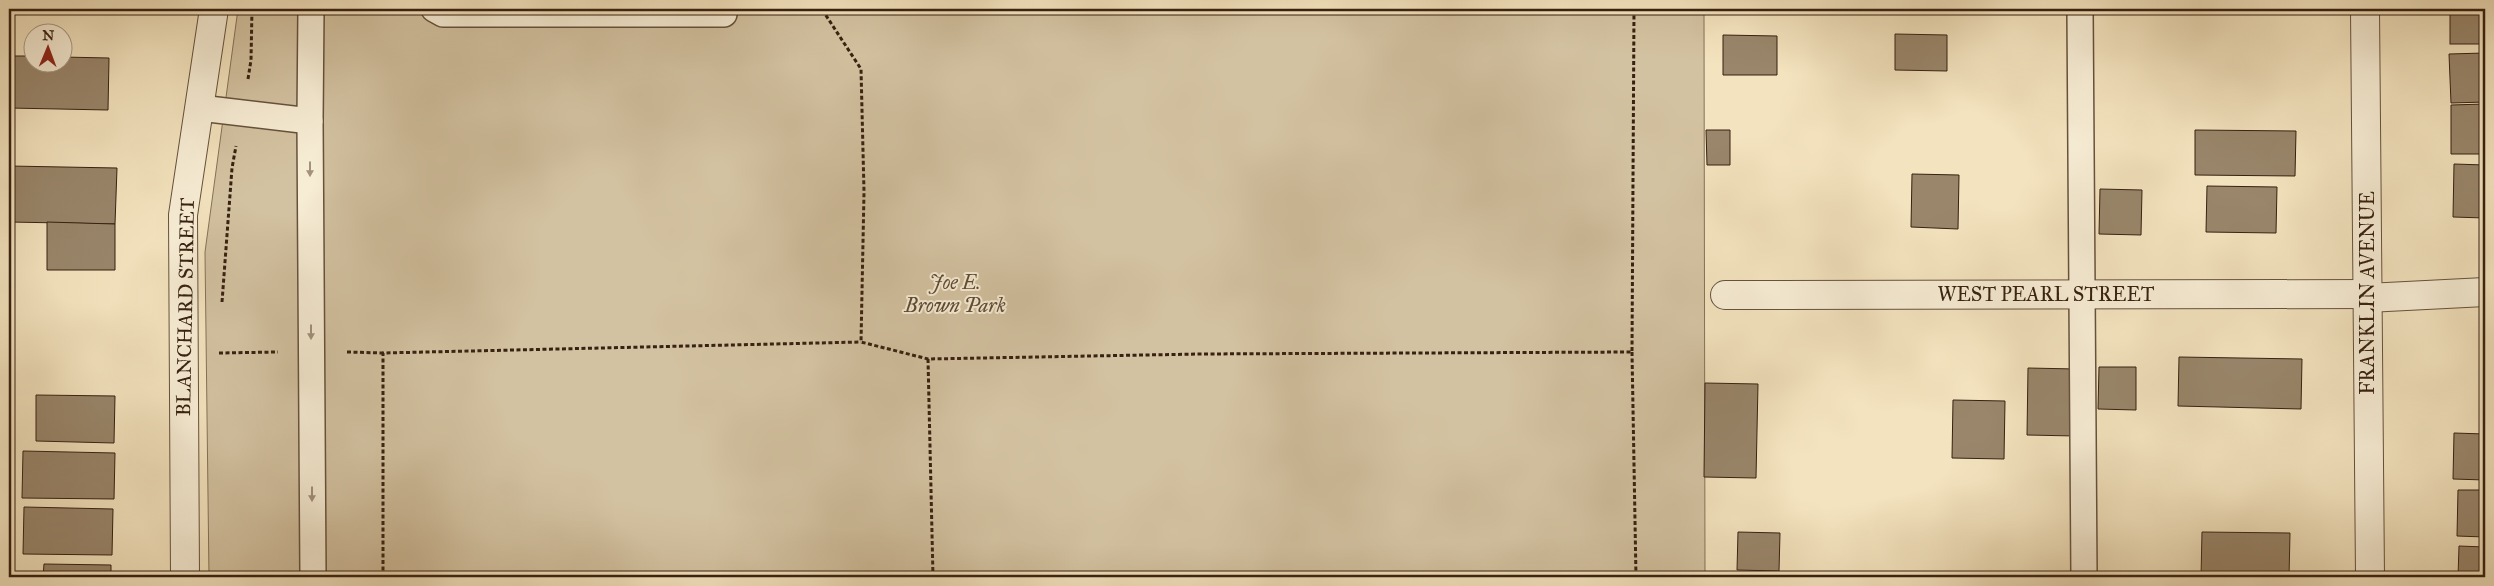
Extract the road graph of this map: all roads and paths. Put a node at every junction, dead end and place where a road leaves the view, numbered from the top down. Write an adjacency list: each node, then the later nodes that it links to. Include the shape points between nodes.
1 (214, 9): 10 (street, BLANCHARD STREET)
2 (252, 9): 11 (path, via 251,60)
3 (311, 9): 12 (lane)
4 (434, 9): 5 (lane, via 443,14 724,14)
5 (724, 9)
6 (825, 9): 18 (path, via 825,14 861,70 864,192)
7 (1634, 9): 23 (path)
8 (2080, 9): 14 (lane)
9 (2365, 9): 16 (street, FRANKLIN AVENUE)
10 (200, 108): 11 (lane); 25 (street, BLANCHARD STREET, via 183,215)
11 (241, 115): 12 (lane); 17 (path, via 232,168)
12 (310, 121): 26 (lane, one-way to 26)
13 (2485, 292): 16 (street, WEST PEARL STREET)
14 (2082, 294): 15 (street, WEST PEARL STREET); 16 (street, WEST PEARL STREET); 30 (lane)
15 (1725, 295)
16 (2367, 296): 31 (street, FRANKLIN AVENUE)
17 (221, 307)
18 (861, 342): 22 (path); 24 (path)
19 (218, 344): 20 (path, via 217,353)
20 (284, 352)
21 (337, 352): 22 (path)
22 (384, 352): 27 (path)
23 (1632, 352): 24 (path); 29 (path)
24 (928, 359): 28 (path)
25 (185, 577)
26 (312, 577)
27 (383, 577)
28 (933, 577)
29 (1636, 577)
30 (2084, 577)
31 (2370, 577)

